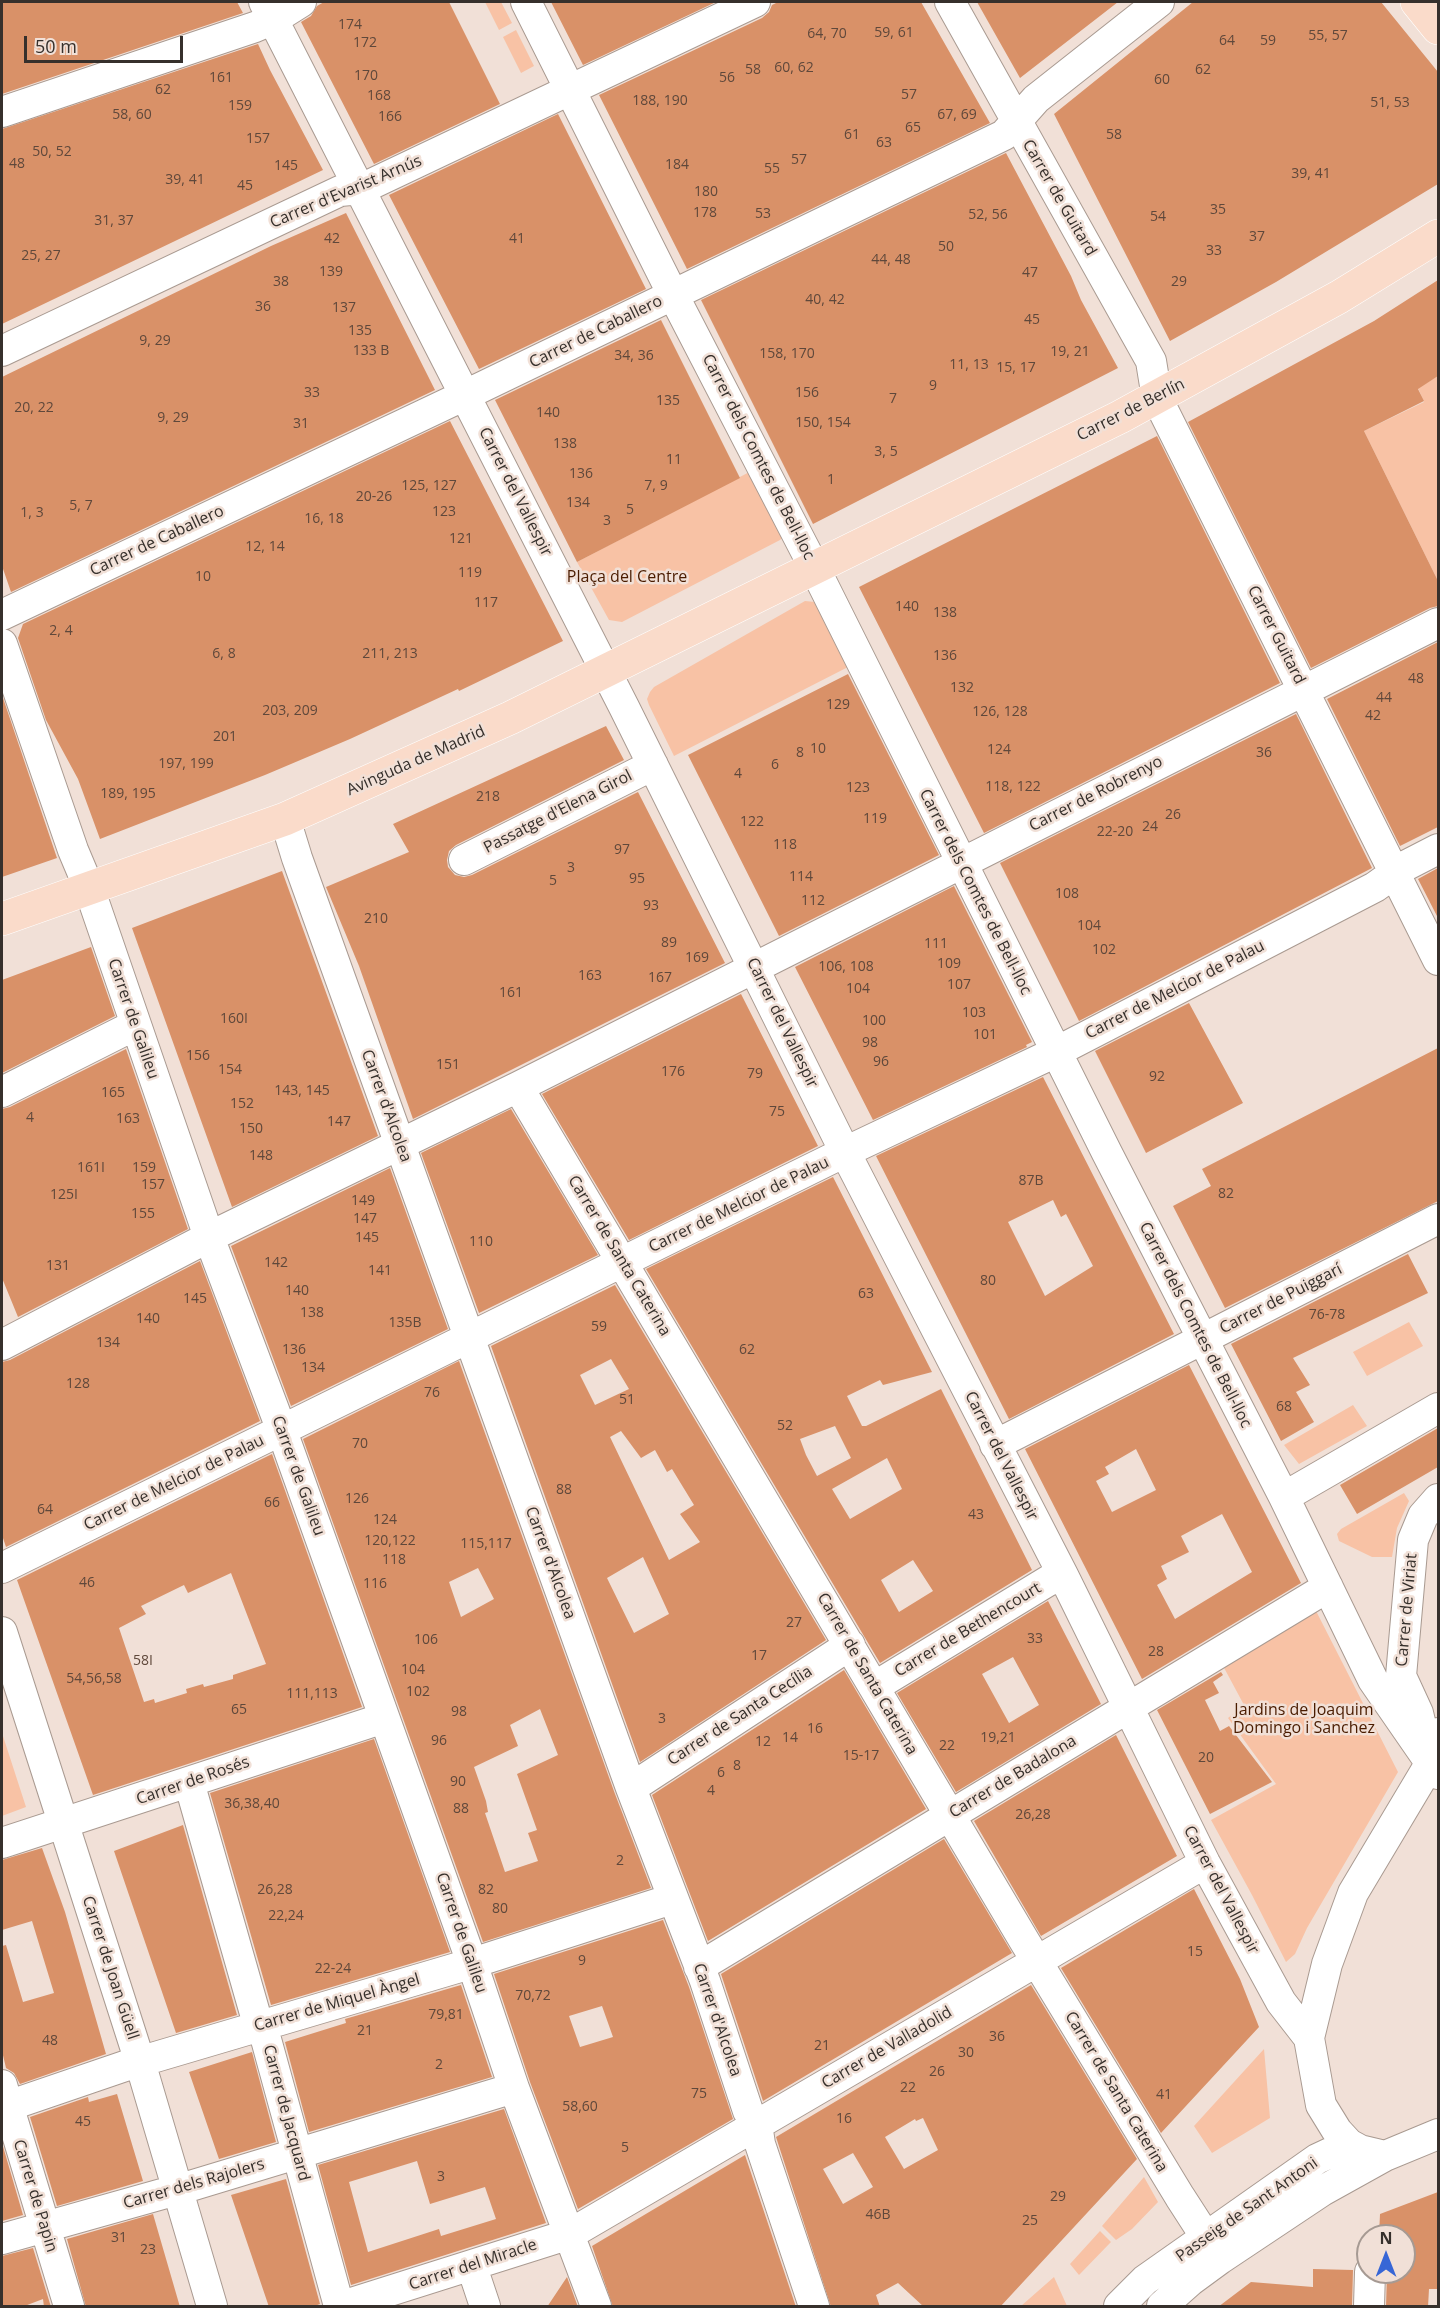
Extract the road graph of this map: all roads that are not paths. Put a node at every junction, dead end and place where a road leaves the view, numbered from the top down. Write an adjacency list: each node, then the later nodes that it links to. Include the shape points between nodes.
1 (302, 2): 7 (street)
2 (526, 2): 9 (street, Carrer dels Comtes de Bell-lloc)
3 (950, 2): 11 (street, Carrer de Guitard)
4 (1159, 2): 11 (street, Carrer de Caballero, via 1036,99)
5 (1417, 2): 8 (main road)
6 (742, 4): 9 (street, Carrer d'Evarist Arnús)
7 (269, 10): 10 (street, via 255,27); 12 (street, Carrer del Vallespir)
8 (1438, 28)
9 (571, 88): 12 (street, Carrer d'Evarist Arnús); 14 (street, Carrer dels Comtes de Bell-lloc)
10 (2, 112)
11 (1017, 121): 14 (street, Carrer de Caballero, via 1004,135); 17 (street, Carrer de Guitard, via 1151,361)
12 (361, 189): 15 (street, Carrer d'Evarist Arnús, via 340,191); 16 (street, Carrer del Vallespir)
13 (1438, 236): 17 (main road, Carrer de Berlín, via 1339,297)
14 (674, 294): 16 (street, Carrer de Caballero); 18 (street, Carrer dels Comtes de Bell-lloc)
15 (2, 351)
16 (465, 395): 19 (street, Carrer de Caballero); 22 (street, Carrer del Vallespir)
17 (1157, 398): 18 (main road, Carrer de Berlín); 23 (street, Carrer Guitard)
18 (814, 567): 22 (main road, Avinguda de Madrid); 28 (street, Carrer dels Comtes de Bell-lloc)
19 (2, 615)
20 (1438, 623): 23 (street, Carrer de Robrenyo)
21 (2, 644): 30 (street, Carrer de Galileu)
22 (606, 671): 24 (street, Carrer del Vallespir); 25 (main road, Avinguda de Madrid)
23 (1304, 690): 28 (street, Carrer de Robrenyo); 29 (street, Carrer Guitard)
24 (653, 765): 27 (street, Passatge d'Elena Girol); 33 (street, Carrer del Vallespir)
25 (285, 819): 30 (main road, Avinguda de Madrid); 38 (street, Carrer d'Alcolea)
26 (1438, 849): 29 (street, Carrer de Melcior de Palau)
27 (464, 860)
28 (960, 863): 33 (street, Carrer de Robrenyo); 35 (street, Carrer dels Comtes de Bell-lloc)
29 (1394, 872): 32 (street); 35 (street, Carrer de Melcior de Palau, via 1375,887)
30 (89, 888): 31 (main road, Avinguda de Madrid); 34 (street, Carrer de Galileu)
31 (2, 919)
32 (1438, 960)
33 (754, 967): 36 (street, Carrer de Robrenyo); 39 (street, Carrer del Vallespir)
34 (135, 1025): 37 (street); 41 (street, Carrer de Galileu)
35 (1056, 1052): 39 (street, Carrer de Melcior de Palau); 45 (street, Carrer dels Comtes de Bell-lloc)
36 (518, 1087): 38 (street, Carrer de Robrenyo); 42 (street, Carrer de Santa Caterina)
37 (2, 1092)
38 (400, 1144): 41 (street, Carrer de Robrenyo); 44 (street, Carrer d'Alcolea)
39 (845, 1152): 42 (street, Carrer de Melcior de Palau); 48 (street, Carrer del Vallespir)
40 (1438, 1219): 45 (street, Carrer de Puiggarí)
41 (209, 1237): 43 (street, Carrer de Robrenyo); 47 (street, Carrer de Galileu)
42 (623, 1262): 44 (street, Carrer de Melcior de Palau); 55 (street, Carrer de Santa Caterina)
43 (4, 1334)
44 (470, 1338): 47 (street, Carrer de Melcior de Palau); 62 (street, Carrer d'Alcolea)
45 (1201, 1339): 48 (street, Carrer de Puiggarí); 49 (street, Carrer dels Comtes de Bell-lloc)
46 (1438, 1407): 49 (street)
47 (282, 1431): 51 (street, Carrer de Melcior de Palau); 58 (street, Carrer de Galileu)
48 (995, 1445): 52 (street, Carrer del Vallespir)
49 (1284, 1497): 53 (street, Carrer dels Comtes de Bell-lloc)
50 (1438, 1499): 60 (street, Carrer de Viriat, via 1423,1516 1413,1540 1401,1676 1418,1713)
51 (2, 1568)
52 (1063, 1575): 56 (street, Carrer de Bethencourt); 57 (street, Carrer del Vallespir)
53 (1328, 1587): 57 (street, Carrer de Badalona); 60 (street, Carrer dels Comtes de Bell-lloc, via 1373,1680)
54 (2, 1632): 64 (street, Carrer de Joan Güell)
55 (850, 1645): 56 (street, Carrer de Santa Caterina); 62 (street, Carrer de Santa Cecília)
56 (874, 1687): 63 (street, Carrer de Santa Caterina)
57 (1128, 1706): 63 (street, Carrer de Badalona); 66 (street, Carrer del Vallespir)
58 (384, 1718): 61 (street, Carrer de Rosés); 69 (street, Carrer de Galileu)
59 (1438, 1733): 60 (street)
60 (1435, 1769): 72 (street, via 1353,1893 1327,1964)
61 (189, 1782): 64 (street, Carrer de Rosés); 71 (street, Carrer de Jacquard)
62 (630, 1788): 67 (street, Carrer d'Alcolea)
63 (950, 1815): 68 (street, Carrer de Santa Caterina); 70 (street, Carrer de Badalona)
64 (64, 1823): 65 (street, Carrer de Rosés); 73 (street, Carrer de Joan Güell)
65 (2, 1843)
66 (1205, 1863): 68 (street, Carrer de Valladolid); 72 (street, Carrer del Vallespir, via 1281,2002)
67 (672, 1899): 69 (street, Carrer de Miquel Àngel); 70 (street, Carrer d'Alcolea)
68 (1037, 1962): 76 (street, Carrer de Valladolid); 85 (street, Carrer de Santa Caterina)
69 (472, 1963): 71 (street, Carrer de Miquel Àngel); 74 (street, Carrer de Galileu)
70 (699, 1967): 76 (street, Carrer d'Alcolea, via 748,2111)
71 (261, 2024): 73 (street, Carrer de Miquel Àngel); 79 (street, Carrer de Jacquard)
72 (1309, 2038): 78 (street, via 1321,2105)
73 (140, 2062): 75 (street, Carrer de Miquel Àngel); 81 (street, Carrer de Joan Güell)
74 (514, 2088): 79 (street, Carrer dels Rajolers); 83 (street, Carrer de Galileu)
75 (4, 2099): 82 (street, Carrer de Papin)
76 (757, 2124): 83 (street, Carrer de Valladolid); 93 (street, Carrer d'Alcolea, via 760,2144)
77 (1438, 2134): 80 (street, Passeig de Sant Antoni)
78 (1349, 2144): 80 (street); 85 (street, Passeig de Sant Antoni, via 1317,2159)
79 (296, 2154): 81 (street, Carrer dels Rajolers); 90 (street, Carrer de Jacquard)
80 (1385, 2156): 85 (street, Passeig de Sant Antoni)
81 (179, 2189): 82 (street, Carrer dels Rajolers); 89 (street, Carrer de Joan Güell)
82 (45, 2225): 84 (street, Carrer dels Rajolers); 88 (street, Carrer de Papin)
83 (570, 2234): 86 (street, Carrer del Miracle); 92 (street, Carrer de Galileu)
84 (2, 2238)
85 (1213, 2249): 94 (street, Passeig de Sant Antoni, via 1145,2280); 95 (street, Passeig de Sant Antoni, via 1190,2281)
86 (472, 2267): 90 (street, Carrer del Miracle); 91 (street)
87 (1370, 2284): 96 (street)
88 (69, 2307)
89 (212, 2307)
90 (340, 2307)
91 (485, 2307)
92 (596, 2307)
93 (814, 2307)
94 (1119, 2307)
95 (1162, 2307)
96 (1370, 2307)

